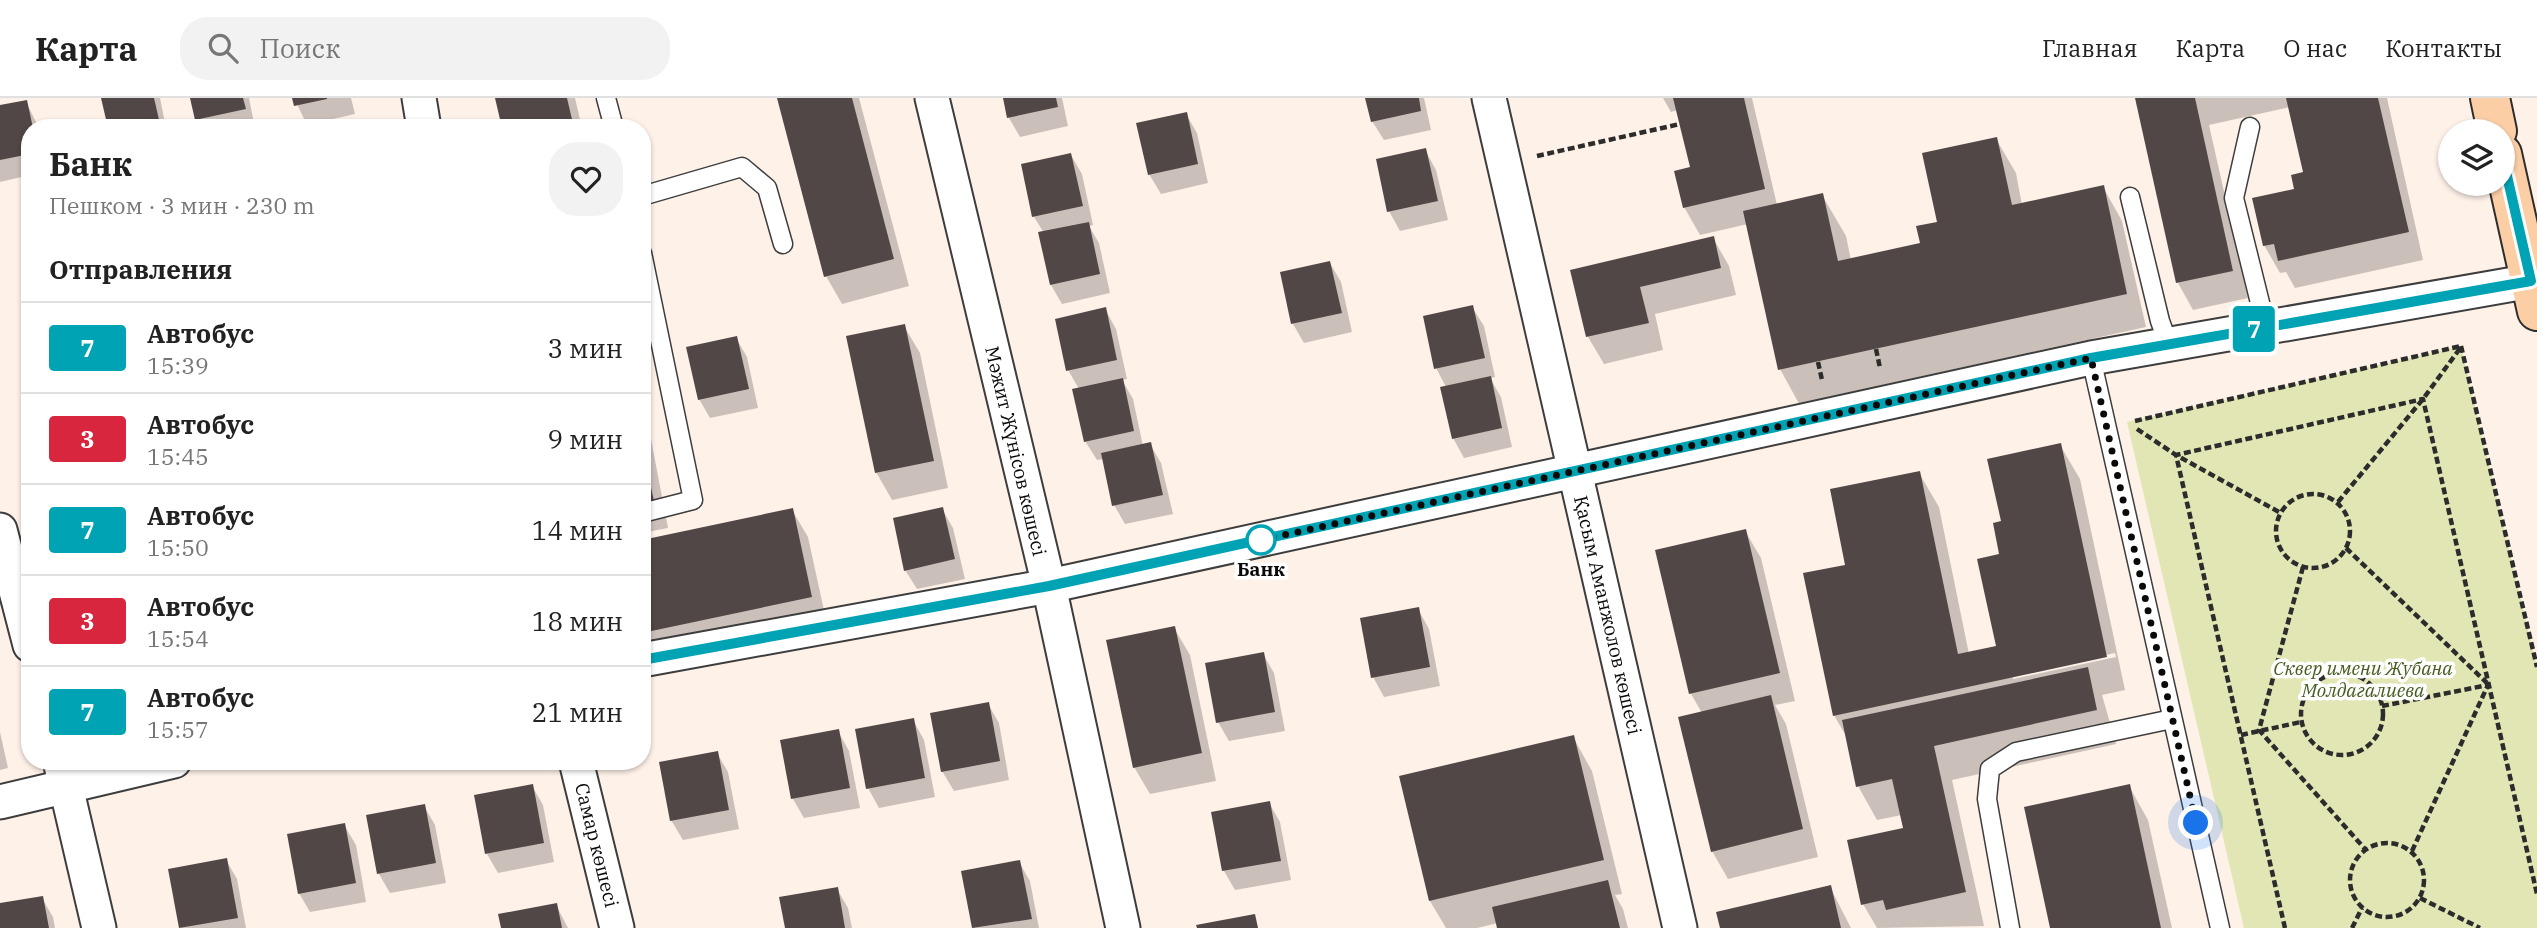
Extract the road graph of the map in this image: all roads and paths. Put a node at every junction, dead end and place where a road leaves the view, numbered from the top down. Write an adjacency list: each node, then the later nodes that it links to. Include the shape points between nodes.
1 (419, 98): 6 (street)
2 (606, 98): 7 (lane)
3 (932, 98): 31 (street, Мәжит Жүнісов көшесі)
4 (1489, 98): 24 (street, Қасым Аманжолов көшесі)
5 (2490, 98): 8 (main road)
6 (422, 119)
7 (612, 119)
8 (2494, 119)
9 (1680, 124): 11 (path)
10 (2250, 127): 18 (lane, via 2234,198)
11 (1559, 150)
12 (651, 192): 15 (lane, via 742,167 767,188)
13 (2512, 196): 16 (main road)
14 (2130, 197): 19 (lane)
15 (783, 244)
16 (2535, 291): 18 (street)
17 (651, 297): 26 (lane, via 693,500)
18 (2266, 327): 19 (street)
19 (2169, 346): 21 (street)
20 (2462, 346): 22 (path); 23 (path, via 2127,422); 34 (path)
21 (2091, 358): 24 (street); 37 (lane)
22 (2423, 399): 23 (path); 25 (path); 35 (path)
23 (2176, 455): 27 (path); 40 (path)
24 (1575, 471): 31 (street); 53 (street, Қасым Аманжолов көшесі)
25 (2338, 502): 27 (path, via 2323,494 2306,494 2290,500); 29 (path, via 2348,516 2351,532)
26 (651, 511)
27 (2279, 512): 30 (path, via 2278,545 2288,559)
28 (0, 530): 32 (street)
29 (2346, 548): 30 (path, via 2335,561 2319,568); 35 (path)
30 (2303, 567): 39 (path)
31 (1049, 586): 33 (street); 52 (street, Мәжит Жүнісов көшесі)
32 (21, 610)
33 (651, 658)
34 (2537, 667)
35 (2489, 684): 36 (path); 46 (path); 47 (path)
36 (2382, 706): 38 (path, via 2364,680 2333,674 2307,692); 38 (path, via 2376,737 2350,755 2319,749 2304,733)
37 (2172, 719): 54 (lane, via 2016,752 1990,769 1987,799); 55 (lane)
38 (2301, 722): 39 (path)
39 (2259, 730): 40 (path); 45 (path)
40 (2241, 735): 56 (path)
41 (91, 770): 43 (street)
42 (578, 770): 51 (street, Самар көшесі)
43 (63, 773): 44 (street); 50 (street)
44 (0, 802)
45 (2365, 849): 46 (path, via 2380,842 2397,843); 49 (path, via 2349,878 2352,894)
46 (2412, 851): 48 (path, via 2422,865 2425,881)
47 (2537, 894)
48 (2420, 898): 49 (path, via 2393,917 2377,916); 58 (path)
49 (2362, 908): 57 (path)
50 (99, 928)
51 (617, 928)
52 (1123, 928)
53 (1680, 928)
54 (2010, 928)
55 (2220, 928)
56 (2285, 928)
57 (2352, 928)
58 (2480, 928)

